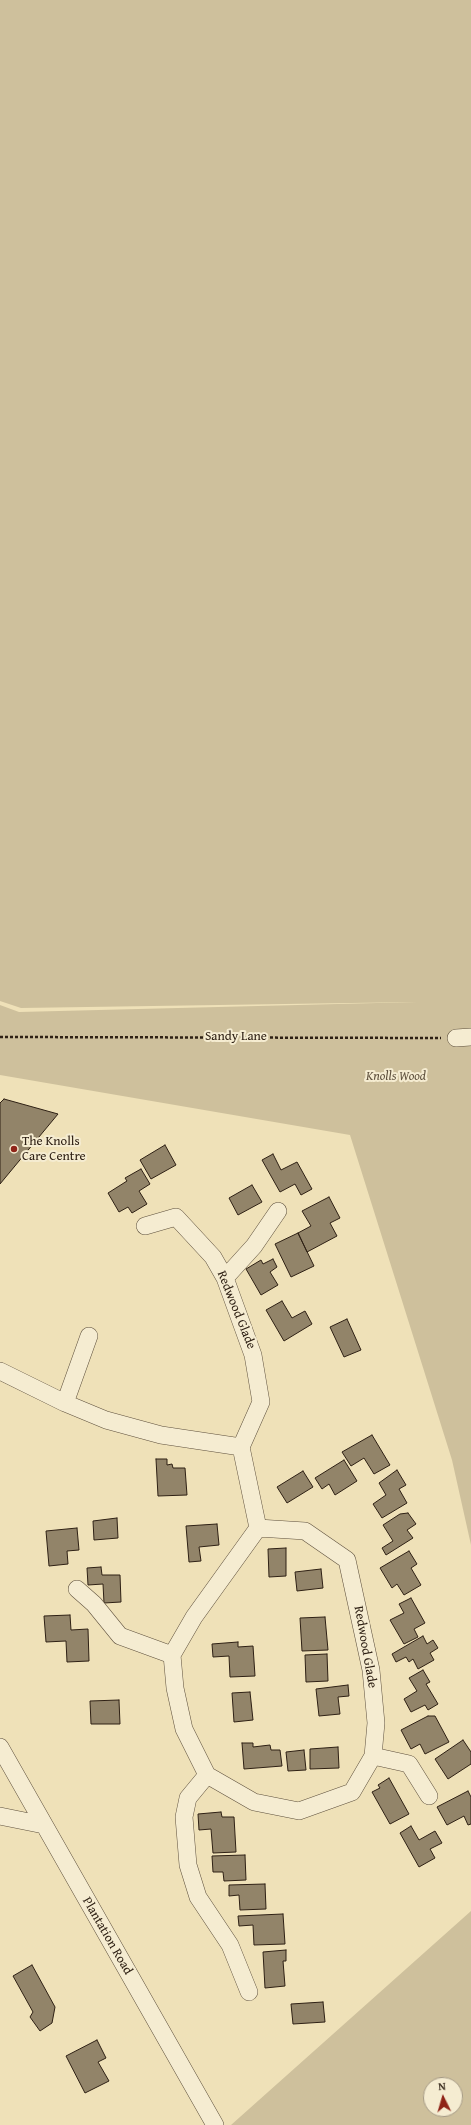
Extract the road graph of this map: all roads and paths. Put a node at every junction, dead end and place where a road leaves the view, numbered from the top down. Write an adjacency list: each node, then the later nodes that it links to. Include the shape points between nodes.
1 (0, 1037): 2 (path, Sandy Lane)
2 (463, 1037)
3 (278, 1212): 5 (street, via 254,1246)
4 (145, 1226): 5 (street, Redwood Glade, via 176,1217 213,1257)
5 (225, 1278): 9 (street, Redwood Glade, via 253,1355 261,1402)
6 (89, 1336): 8 (street)
7 (0, 1371): 8 (street)
8 (65, 1403): 9 (street, via 106,1420 161,1435)
9 (241, 1447): 10 (street)
10 (258, 1528): 12 (street, via 194,1617); 14 (street, Redwood Glade, via 305,1531 347,1560 371,1670 376,1723)
11 (77, 1589): 12 (street, via 94,1604 120,1636)
12 (172, 1655): 15 (street, via 175,1688 184,1729)
13 (0, 1747): 18 (street, Plantation Road)
14 (373, 1756): 15 (street, Redwood Glade, via 352,1792 300,1811 254,1802); 16 (street, via 410,1764)
15 (207, 1776): 19 (street, via 188,1798 184,1817 188,1865 198,1897 230,1945)
16 (429, 1796)
17 (0, 1816): 18 (street)
18 (44, 1825): 20 (street, Plantation Road)
19 (249, 1992)
20 (215, 2125)

